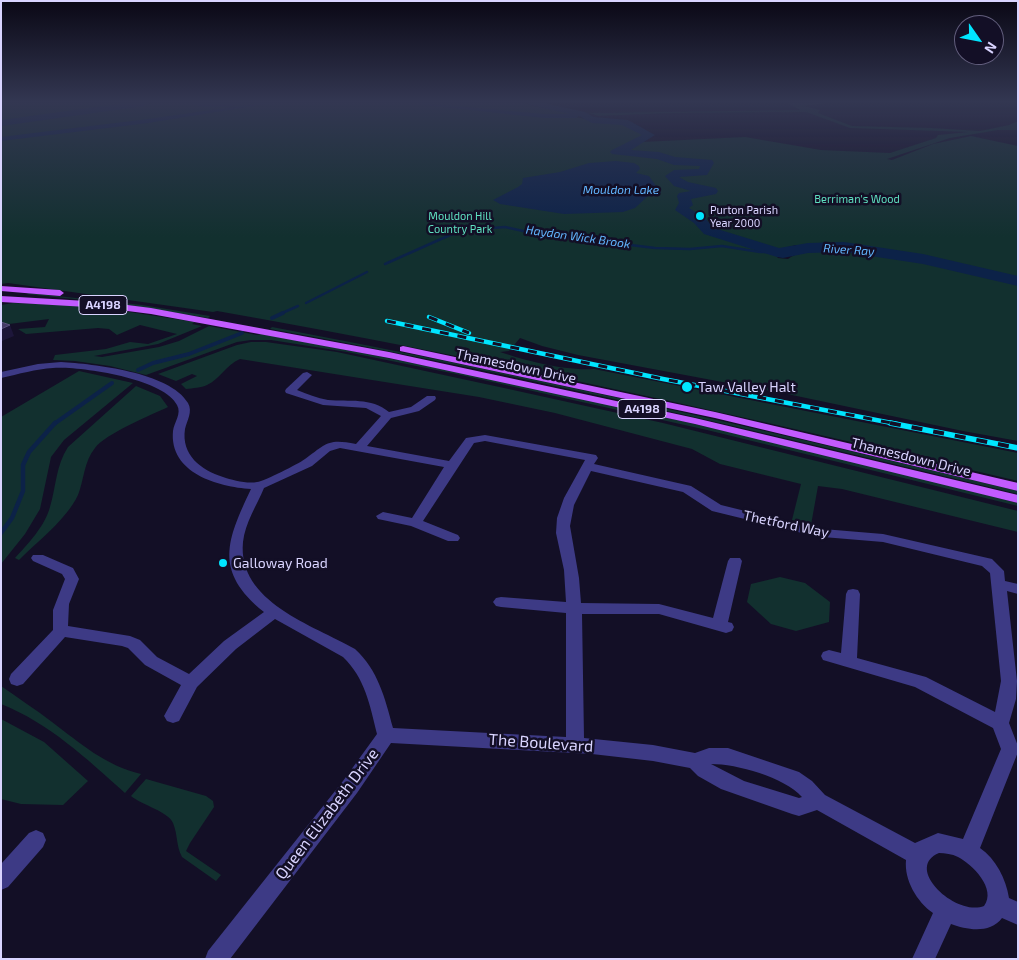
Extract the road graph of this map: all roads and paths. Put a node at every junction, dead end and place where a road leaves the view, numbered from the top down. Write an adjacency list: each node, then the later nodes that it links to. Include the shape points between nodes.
1 (5, 294): 10 (main road, Thamesdown Drive / A4198, via 109,298 436,355 642,399); 11 (main road, Thamesdown Drive / A4198, via 144,310 427,363 678,417)
2 (1, 375): 9 (street, via 44,366 71,365 114,372 158,385 175,394 183,404 185,416 178,441 188,462 218,480 240,486)
3 (307, 375): 5 (street, via 290,391 319,401 366,405)
4 (431, 398): 5 (street, via 415,409)
5 (387, 416): 6 (street)
6 (360, 446): 7 (street); 9 (street, via 330,446 308,464)
7 (452, 465): 8 (street, via 468,442 479,437 592,458); 13 (street)
8 (587, 466): 17 (street, Thetford Way, via 687,489 717,508 785,525 823,533 883,538 984,561 995,568); 21 (street, via 569,502 563,524 572,577)
9 (259, 486): 22 (street, Queen Elizabeth Drive, via 236,543 238,566 253,596)
10 (1018, 487)
11 (1018, 499)
12 (383, 516): 13 (street)
13 (416, 524): 14 (street)
14 (453, 538)
15 (38, 558): 23 (street, via 68,571 72,576 58,612)
16 (735, 561): 21 (street, via 722,626 659,608)
17 (998, 584): 18 (street); 29 (street, Thetford Way, via 1009,681)
18 (1018, 589)
19 (853, 594): 25 (street)
20 (501, 602): 21 (street)
21 (572, 608): 31 (street, via 576,672)
22 (274, 612): 27 (street, via 230,645); 30 (street, Queen Elizabeth Drive, via 358,660 373,689)
23 (61, 631): 26 (street); 27 (street, via 124,640 134,644 168,672)
24 (829, 656): 25 (street)
25 (849, 662): 29 (street, via 920,682)
26 (17, 679)
27 (191, 682): 28 (street)
28 (173, 716)
29 (1000, 723): 32 (street)
30 (386, 735): 31 (street, The Boulevard); 42 (street, Queen Elizabeth Drive, via 350,787)
31 (575, 746): 33 (street, The Boulevard, via 629,750)
32 (1014, 752): 36 (street)
33 (695, 761): 34 (street, via 720,780 792,805 800,807); 34 (street, The Boulevard, via 717,755 771,770 798,782)
34 (818, 802): 37 (street, The Boulevard)
35 (36, 840): 38 (street)
36 (968, 852): 37 (street, via 938,843 925,846); 39 (street, via 991,872 998,888)
37 (917, 855): 40 (street, via 915,868 920,883 930,898)
38 (1, 880)
39 (998, 904): 40 (street, via 991,914 979,919 963,918); 41 (street)
40 (946, 910): 43 (street)
41 (1018, 914)
42 (216, 959)
43 (924, 959)

